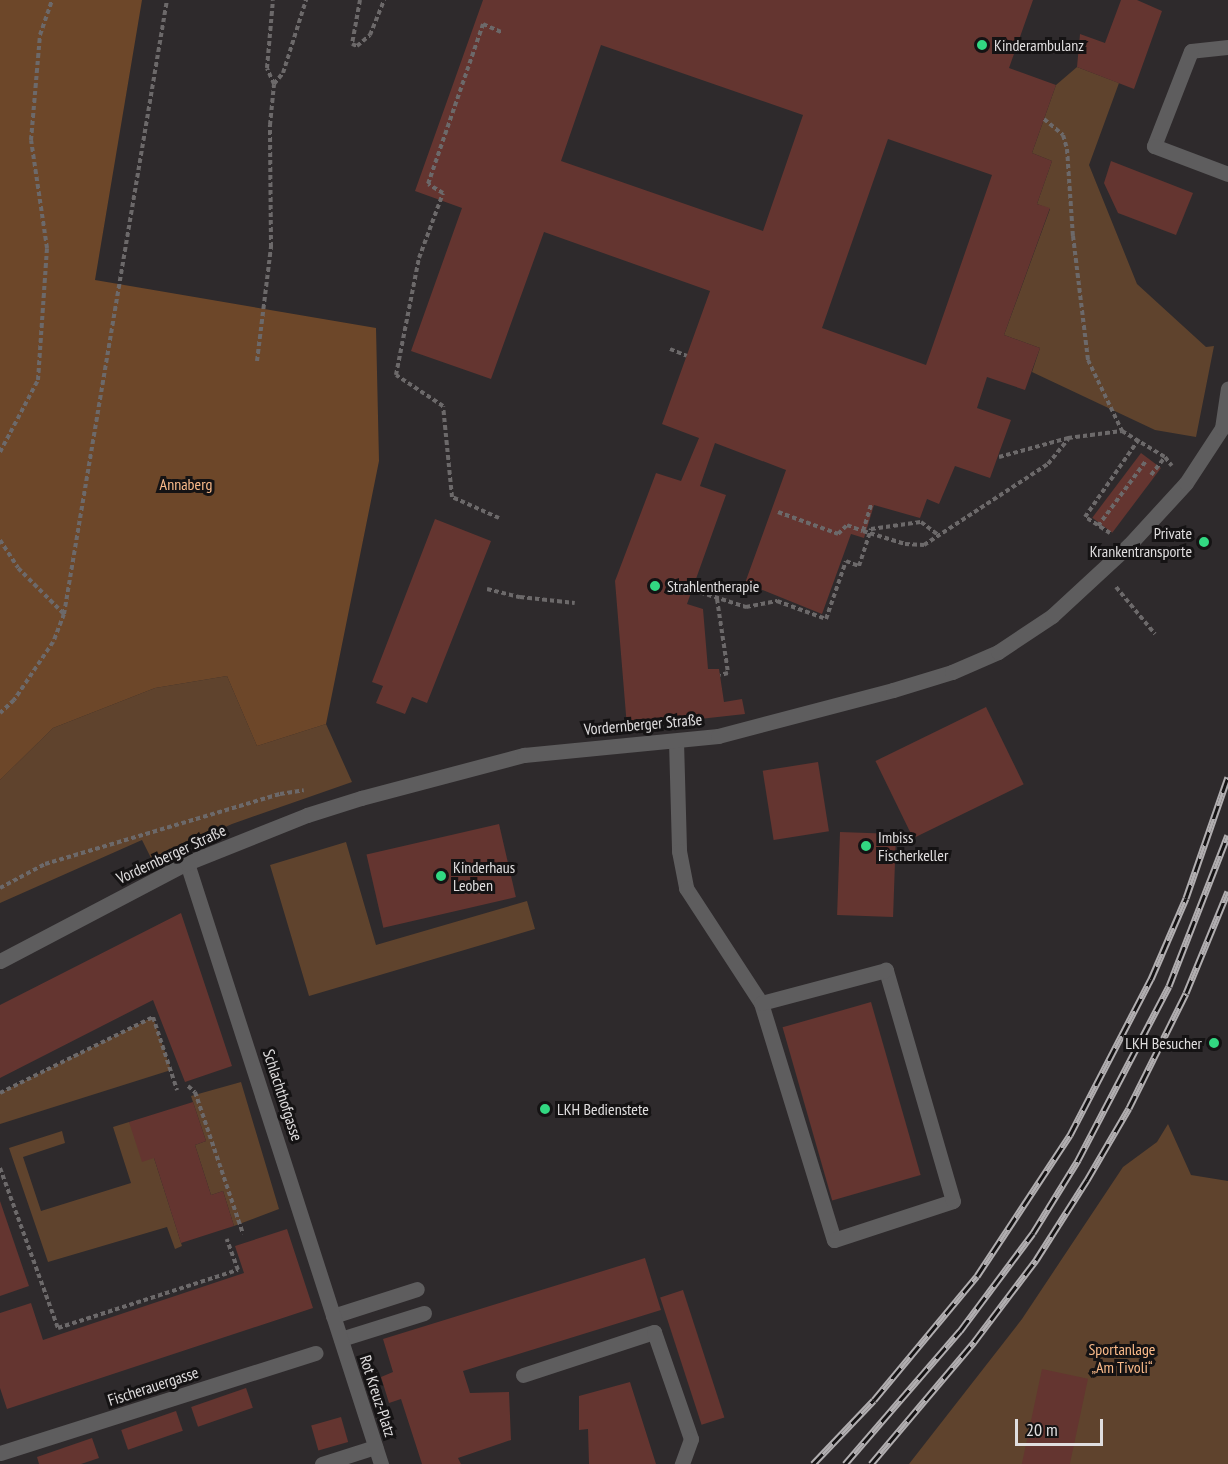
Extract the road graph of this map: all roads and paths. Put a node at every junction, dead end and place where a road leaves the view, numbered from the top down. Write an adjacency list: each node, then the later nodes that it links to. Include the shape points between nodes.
1 (52, 0): 19 (path, via 40,35 31,140 47,248 38,380)
2 (167, 0): 36 (path)
3 (273, 0): 9 (path, via 267,68)
4 (306, 0): 9 (path, via 283,73)
5 (360, 0): 6 (path, via 351,44 357,46 370,35)
6 (384, 0)
7 (501, 32): 27 (path, via 483,24 428,184 443,193 419,258 396,375 443,406 452,497)
8 (1228, 47): 11 (street, via 1191,51 1154,147)
9 (274, 84): 14 (path, via 270,125 271,247)
10 (1044, 119): 16 (path, via 1063,135 1067,149 1072,236 1088,360)
11 (1228, 174)
12 (670, 349): 13 (path)
13 (687, 356)
14 (257, 361)
15 (1228, 388): 24 (street, Vordernberger Straße, via 1222,428)
16 (1122, 431): 17 (path); 18 (path)
17 (1068, 438): 20 (path); 29 (path, via 1048,464)
18 (1139, 439): 21 (path); 22 (path, via 1085,517 1098,526)
19 (0, 452)
20 (999, 457)
21 (1165, 458): 23 (path); 24 (path)
22 (1146, 461)
23 (1151, 475)
24 (1186, 483): 31 (street, Vordernberger Straße)
25 (871, 504): 28 (path)
26 (778, 512): 28 (path, via 838,534 847,525)
27 (499, 518)
28 (862, 531): 29 (path, bridge, via 905,544 924,545)
29 (938, 535): 34 (path, via 921,522 871,529 859,566 846,561 826,619 777,601 746,607)
30 (0, 540): 36 (path, via 18,568)
31 (1100, 572): 37 (path, via 1133,604); 40 (street, Vordernberger Straße, via 1052,616 998,651 952,672 828,710 718,736)
32 (487, 589): 35 (path)
33 (693, 590): 34 (path)
34 (717, 598): 38 (path, via 728,673)
35 (575, 603)
36 (64, 614): 39 (path, via 53,642 14,700)
37 (1155, 634)
38 (720, 675)
39 (0, 713)
40 (676, 741): 42 (street, Vordernberger Straße, via 573,748 502,759 307,815); 45 (street, via 679,851 686,888)
41 (312, 789): 43 (path, via 280,794 45,864)
42 (187, 863): 44 (street, Vordernberger Straße); 54 (street, Schlachthofgasse)
43 (0, 888)
44 (0, 961)
45 (761, 1003): 45 (street, via 834,1240 954,1201 886,970)
46 (188, 1086): 50 (path, via 195,1092)
47 (177, 1090): 48 (path, via 153,1017)
48 (0, 1093)
49 (0, 1168): 51 (path, via 58,1328 238,1270)
50 (243, 1234)
51 (227, 1239)
52 (417, 1289): 54 (street)
53 (424, 1313): 55 (street)
54 (333, 1316): 55 (street, Schlachthofgasse)
55 (341, 1339): 58 (street, Rot Kreuz-Platz)
56 (316, 1353): 59 (street, Fischerauergasse)
57 (523, 1375): 62 (street, via 654,1332 691,1439)
58 (375, 1447): 60 (street); 61 (street, Rot Kreuz-Platz)
59 (0, 1453)
60 (322, 1464)
61 (381, 1464)
62 (682, 1464)

